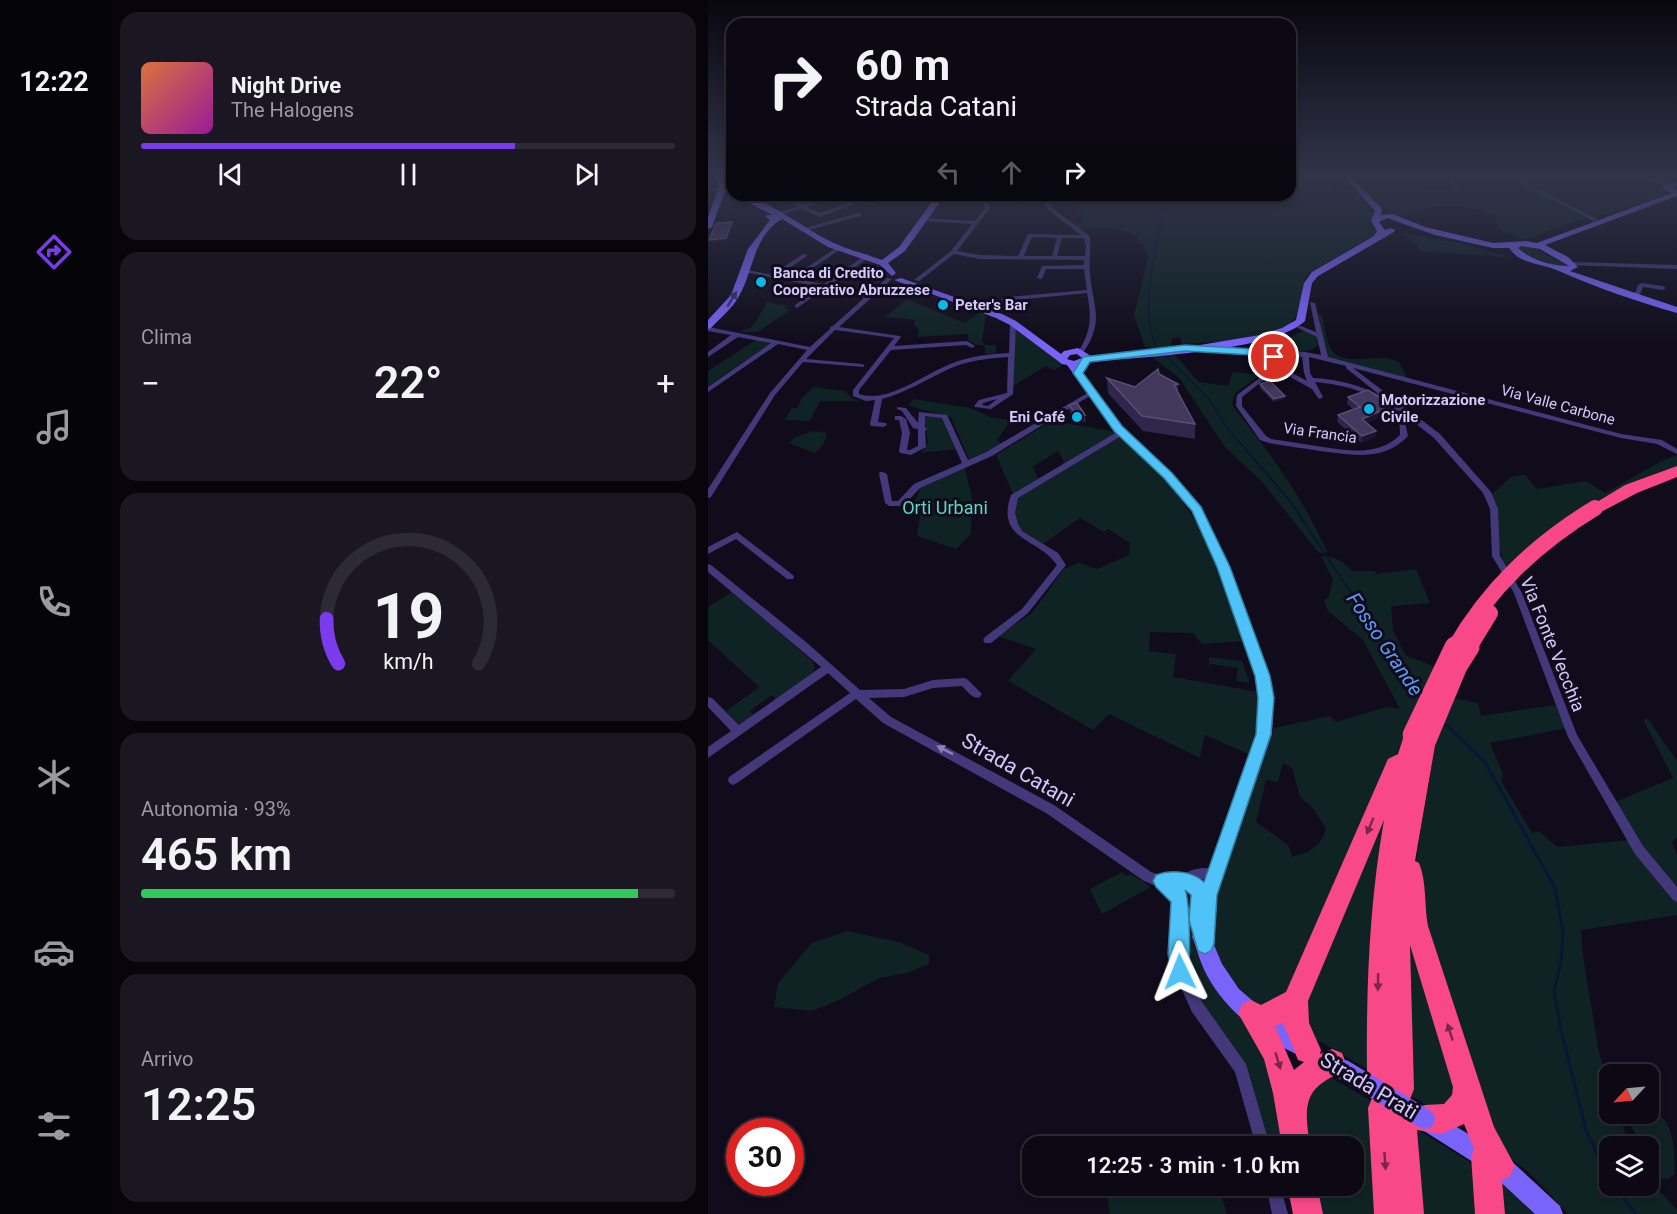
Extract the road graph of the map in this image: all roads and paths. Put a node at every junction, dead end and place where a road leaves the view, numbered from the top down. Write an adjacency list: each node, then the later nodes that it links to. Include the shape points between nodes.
1 (769, 231): 31 (street, via 749,253)
2 (807, 231): 17 (street)
3 (914, 231): 26 (street, via 900,250)
4 (970, 231): 19 (street)
5 (1078, 231): 13 (street)
6 (1381, 231): 14 (street)
7 (1390, 231): 14 (street)
8 (1428, 231): 16 (street, via 1486,244)
9 (1432, 231): 21 (street)
10 (1564, 231): 15 (street)
11 (1571, 231): 18 (street, via 1540,244)
12 (1060, 237): 13 (street); 23 (street, via 1030,235); 24 (street)
13 (1087, 237): 25 (street)
14 (1378, 237): 37 (street)
15 (1528, 243): 16 (street); 18 (street)
16 (1518, 244): 21 (street, via 1513,249)
17 (839, 248): 22 (street); 33 (street)
18 (1546, 250): 27 (street)
19 (953, 252): 23 (street); 36 (street)
20 (805, 255): 32 (street)
21 (1520, 255): 29 (street)
22 (867, 256): 26 (street); 39 (street)
23 (1020, 258): 24 (street)
24 (1053, 258): 25 (street)
25 (1087, 258): 28 (street)
26 (883, 263): 34 (street)
27 (1573, 265): 29 (street, via 1566,270); 30 (street); 38 (street)
28 (1087, 267): 35 (street, via 1044,267); 41 (street)
29 (1553, 267): 38 (street)
30 (1677, 267)
31 (743, 271): 32 (street); 49 (street, one-way to 31, via 735,296)
32 (774, 276): 39 (street)
33 (796, 277)
34 (896, 277): 36 (street); 43 (street); 48 (street)
35 (1040, 278)
36 (917, 280): 46 (street)
37 (1310, 280): 44 (street); 51 (street, via 1301,317)
38 (1591, 280): 42 (street)
39 (824, 287): 43 (street); 45 (street)
40 (1664, 288): 42 (street, via 1641,285)
41 (1091, 291): 46 (street, via 1006,299); 66 (street, via 1094,324)
42 (1636, 296): 47 (street)
43 (868, 297): 50 (street)
44 (1312, 303): 51 (street, via 1308,318); 53 (street)
45 (797, 306)
46 (990, 307): 66 (street, via 1017,318)
47 (1677, 310)
48 (1013, 323): 63 (street); 66 (street)
49 (708, 327): 52 (street)
50 (832, 328): 56 (street, via 894,334 898,337); 58 (street)
51 (1288, 332): 53 (street); 57 (street, via 1258,341); 59 (street); 60 (street, via 1282,349)
52 (736, 335): 54 (street); 62 (street)
53 (1322, 341): 61 (street); 64 (street)
54 (777, 342): 58 (street); 73 (street)
55 (972, 346): 56 (street, via 967,343)
56 (890, 348): 76 (street, via 855,392 859,397)
57 (1185, 348): 59 (street); 66 (street)
58 (811, 349): 65 (street)
59 (1274, 353): 60 (street); 67 (street)
60 (1293, 354): 61 (street)
61 (1305, 354): 64 (street); 69 (street)
62 (708, 355)
63 (1012, 355): 75 (street); 76 (street, via 964,361 909,388)
64 (1325, 359): 70 (street, Via Valle Carbone)
65 (801, 360): 68 (street); 88 (street, via 772,394)
66 (1076, 360): 74 (street, Strada Prati)
67 (1273, 365): 71 (street); 72 (street, Via Francia, via 1267,378 1241,393 1238,402 1263,438 1358,454 1396,444 1404,436 1397,412 1368,391 1340,382)
68 (862, 366)
69 (1306, 367): 71 (street); 72 (street)
70 (1348, 367): 83 (street, Via Valle Carbone, via 1621,436 1659,442); 107 (street, Via Fonte Vecchia, via 1437,436 1486,492 1494,509 1496,556 1518,592 1574,737 1639,850)
71 (1288, 371): 72 (street)
72 (1312, 384): 77 (street)
73 (708, 390)
74 (1091, 393): 82 (street, Strada Prati); 84 (street)
75 (1007, 395)
76 (879, 397): 80 (street, via 874,424)
77 (1320, 398)
78 (899, 408): 81 (street)
79 (898, 418): 81 (street, via 902,419 906,433 905,452 922,448)
80 (883, 425)
81 (923, 429): 84 (street, via 923,412 945,416)
82 (1122, 433): 93 (street, via 1014,496 1012,523 1020,534 1062,565 1025,611); 102 (street, Strada Prati, via 1182,491 1206,525 1263,676 1263,734)
83 (1677, 452)
84 (966, 464): 86 (street, via 917,486 895,505 888,501)
85 (1677, 471): 89 (highway, via 1625,492)
86 (883, 474)
87 (1677, 480): 89 (highway)
88 (708, 495)
89 (1599, 511): 99 (highway, bridge, via 1546,553 1496,605)
90 (708, 551): 92 (street, via 737,535)
91 (708, 567): 94 (street, Strada Catani)
92 (790, 577)
93 (988, 640)
94 (827, 668): 95 (street, Strada Catani); 98 (street)
95 (855, 694): 96 (street, via 904,693 933,684 964,682); 101 (street); 105 (street, Strada Catani, one-way to 95, via 1148,877 1050,809 887,720)
96 (978, 694)
97 (708, 701): 98 (street)
98 (738, 731): 100 (street)
99 (1415, 744): 103 (highway); 109 (highway, one-way to 109, via 1396,766); 114 (highway, one-way to 114, via 1392,828 1381,918 1378,1002)
100 (708, 753)
101 (733, 780)
102 (1235, 815): 104 (street, Strada Prati); 108 (street, Strada Prati, via 1208,895)
103 (1407, 831): 113 (highway, one-way to 103, via 1416,926); 114 (highway, via 1398,897 1395,964)
104 (1207, 873): 105 (street); 106 (street, Strada Prati)
105 (1162, 881): 106 (street, Strada Catani, via 1189,882); 116 (street, via 1180,899 1178,954 1186,989 1241,1069)
106 (1201, 893): 108 (street, Strada Prati, via 1198,920)
107 (1677, 896)
108 (1205, 944): 110 (street, Strada Prati, via 1218,977)
109 (1295, 1001): 110 (highway, via 1282,1010); 111 (highway, via 1296,1025)
110 (1255, 1016): 111 (street, Strada Prati); 115 (highway, one-way to 115, via 1273,1044)
111 (1308, 1050): 112 (street, Strada Prati)
112 (1338, 1066): 114 (street, Strada Prati, bridge); 115 (highway, via 1310,1073 1295,1096)
113 (1467, 1088): 114 (highway, via 1462,1105 1443,1120); 118 (highway)
114 (1398, 1103): 118 (street, Strada Prati); 123 (highway, one-way to 123); 124 (highway)
115 (1292, 1116): 117 (highway)
116 (1260, 1136)
117 (1295, 1136)
118 (1493, 1161): 125 (highway); 126 (street, Strada Prati)
119 (1276, 1196): 121 (street)
120 (1304, 1196): 122 (highway)
121 (1280, 1214)
122 (1308, 1214)
123 (1389, 1214)
124 (1409, 1214)
125 (1490, 1214)
126 (1552, 1214)

